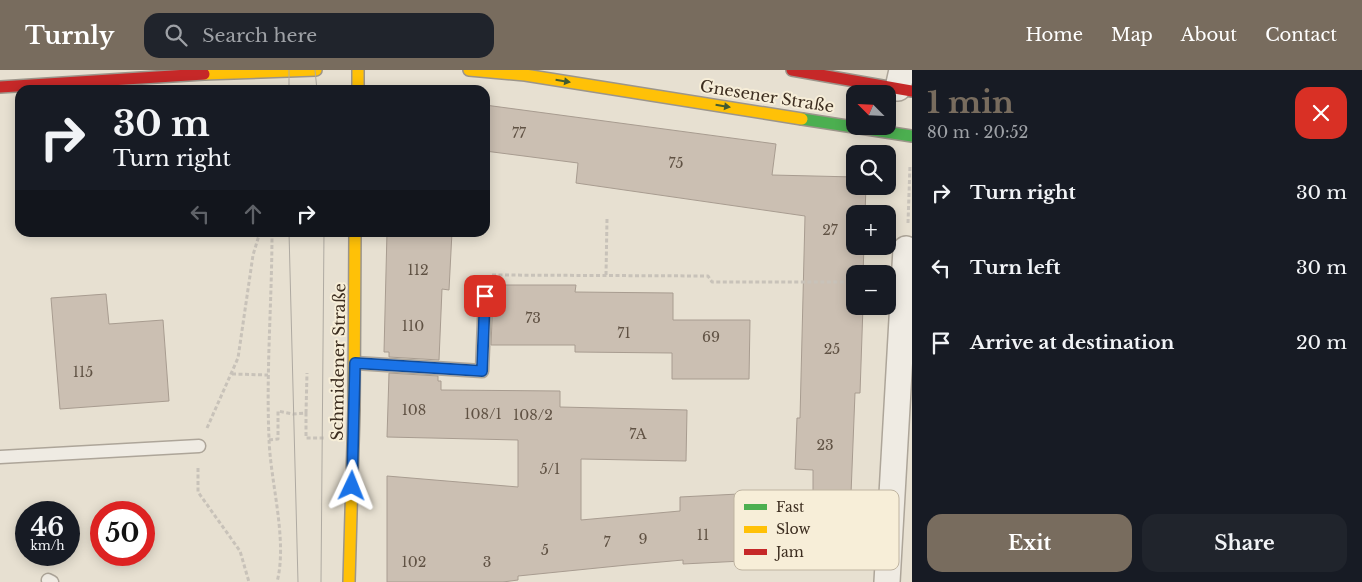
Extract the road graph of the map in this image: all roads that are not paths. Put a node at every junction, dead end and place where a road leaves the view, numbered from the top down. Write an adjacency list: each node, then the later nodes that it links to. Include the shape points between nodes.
1 (316, 70): 6 (main road)
2 (358, 70): 7 (main road)
3 (469, 70): 10 (main road, Gnesener Straße, one-way to 10, via 551,79)
4 (792, 70): 5 (main road, Gnesener Straße)
5 (904, 83)
6 (27, 85)
7 (358, 85)
8 (15, 86): 9 (main road)
9 (0, 87)
10 (912, 136)
11 (355, 237): 14 (main road, Schmidener Straße)
12 (906, 249): 17 (street)
13 (485, 296): 14 (lane, via 482,371)
14 (355, 363): 18 (main road, Schmidener Straße)
15 (199, 446): 16 (lane)
16 (0, 457)
17 (892, 490)
18 (349, 582)

